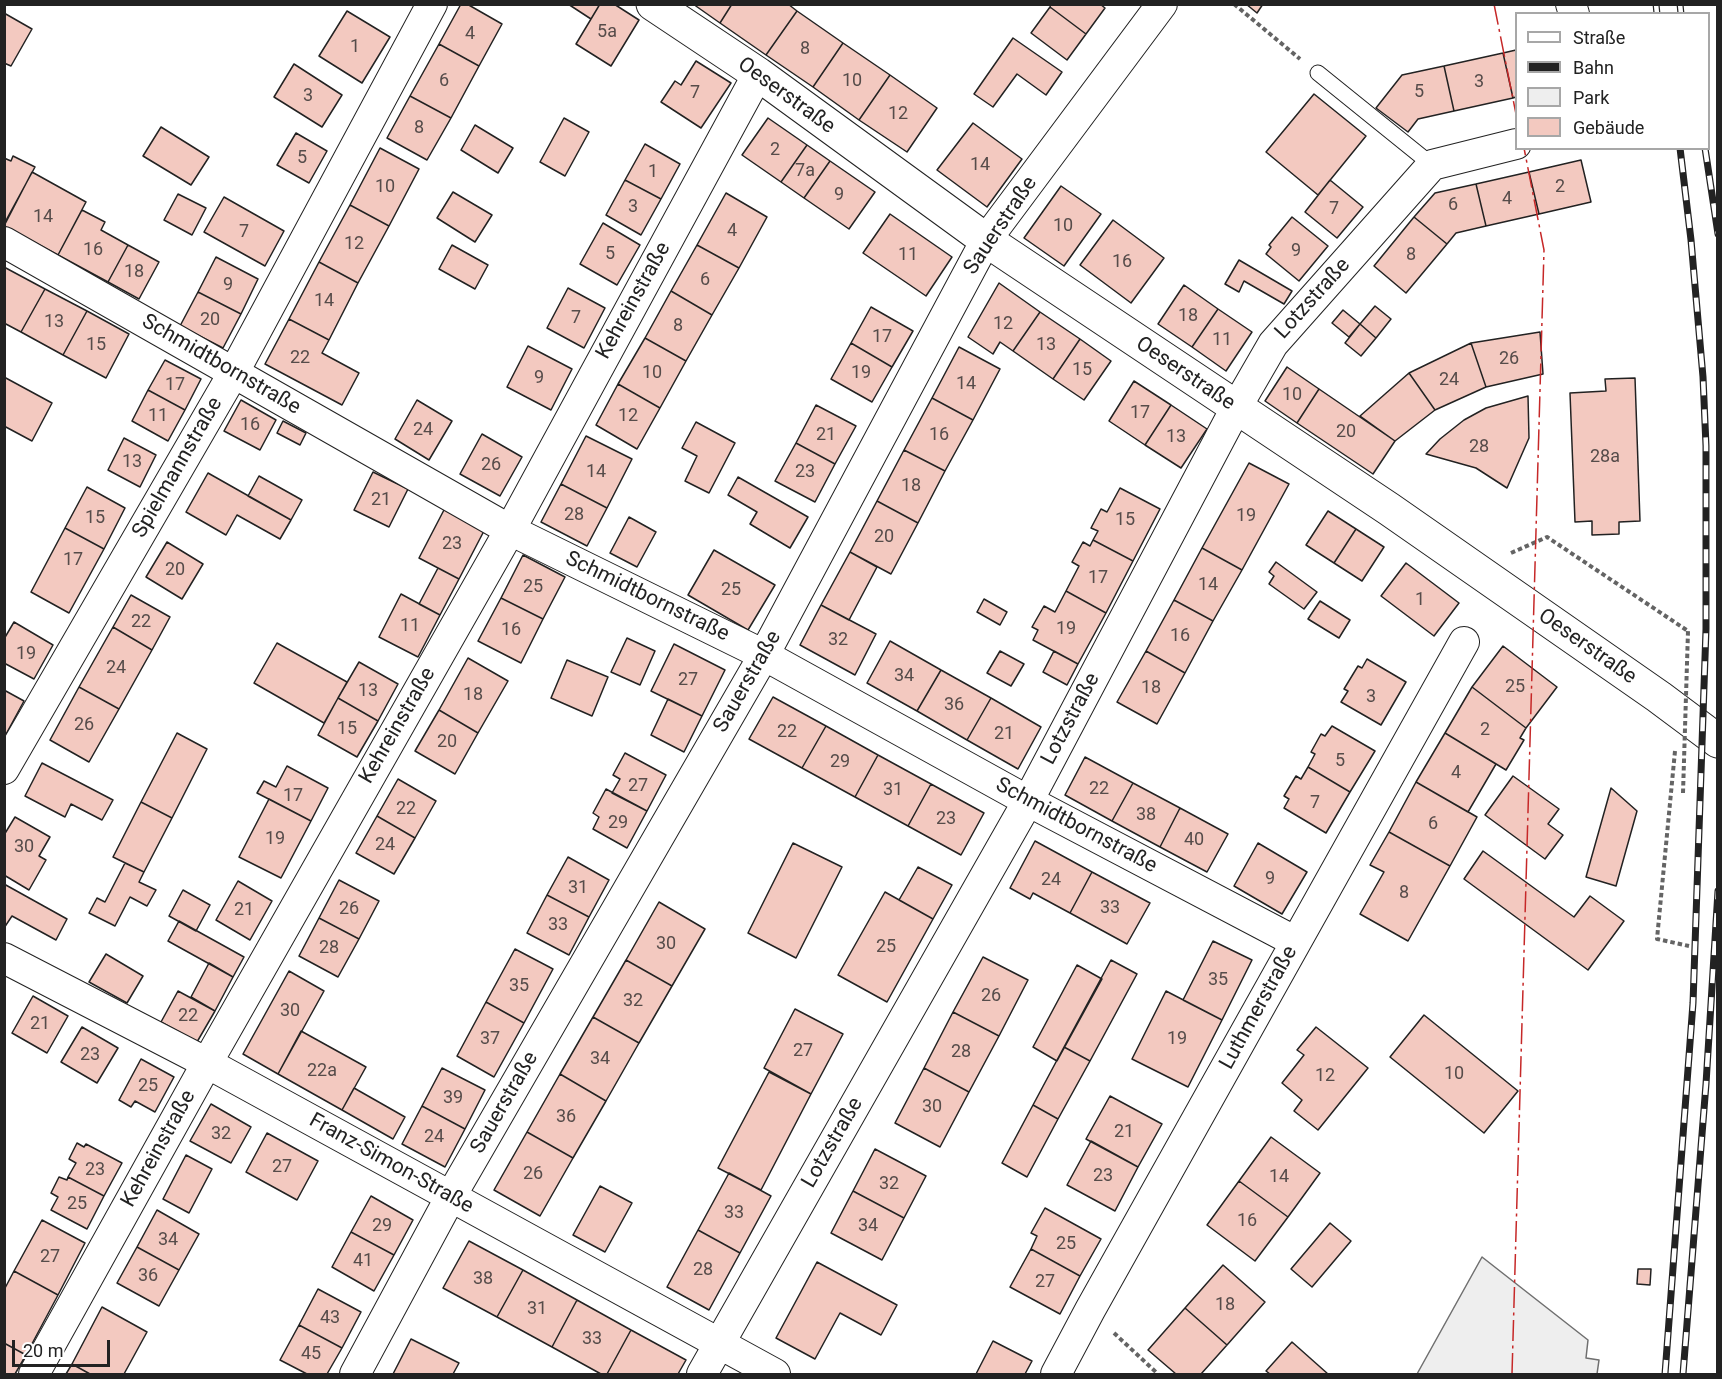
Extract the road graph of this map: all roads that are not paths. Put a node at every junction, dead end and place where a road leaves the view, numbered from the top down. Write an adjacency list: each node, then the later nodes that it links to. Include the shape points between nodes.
1 (432, 4): 10 (street, Spielmannstraße)
2 (653, 4): 5 (street, Oeserstraße)
3 (1162, 4): 8 (street, Sauerstraße)
4 (1318, 73): 7 (lane)
5 (758, 74): 8 (street, Oeserstraße); 12 (street, Kehreinstraße)
6 (1515, 144): 7 (street)
7 (1432, 165): 11 (street, Lotzstraße, via 1273,344)
8 (986, 240): 11 (street, Oeserstraße); 14 (street, Sauerstraße)
9 (4, 242): 10 (street, Schmidtbornstraße)
10 (234, 372): 12 (street, Schmidtbornstraße); 16 (street, Spielmannstraße)
11 (1236, 408): 15 (street, Oeserstraße, via 1389,509); 17 (street, Lotzstraße)
12 (510, 530): 14 (street, Schmidtbornstraße); 20 (street, Kehreinstraße)
13 (1464, 642): 18 (street, Luthmerstraße)
14 (764, 655): 17 (street, Schmidtbornstraße); 21 (street, Sauerstraße)
15 (1718, 741)
16 (4, 769)
17 (1028, 801): 18 (street, Schmidtbornstraße); 22 (street, Lotzstraße)
18 (1296, 942): 27 (street, Luthmerstraße)
19 (4, 958): 20 (street, Franz-Simon-Straße)
20 (207, 1063): 21 (street, Franz-Simon-Straße); 23 (street, Kehreinstraße)
21 (452, 1196): 22 (street, Franz-Simon-Straße); 24 (street, Sauerstraße)
22 (719, 1343): 25 (street, Lotzstraße); 26 (street, Franz-Simon-Straße)
23 (34, 1374)
24 (355, 1374)
25 (702, 1374)
26 (776, 1374)
27 (1056, 1374)

